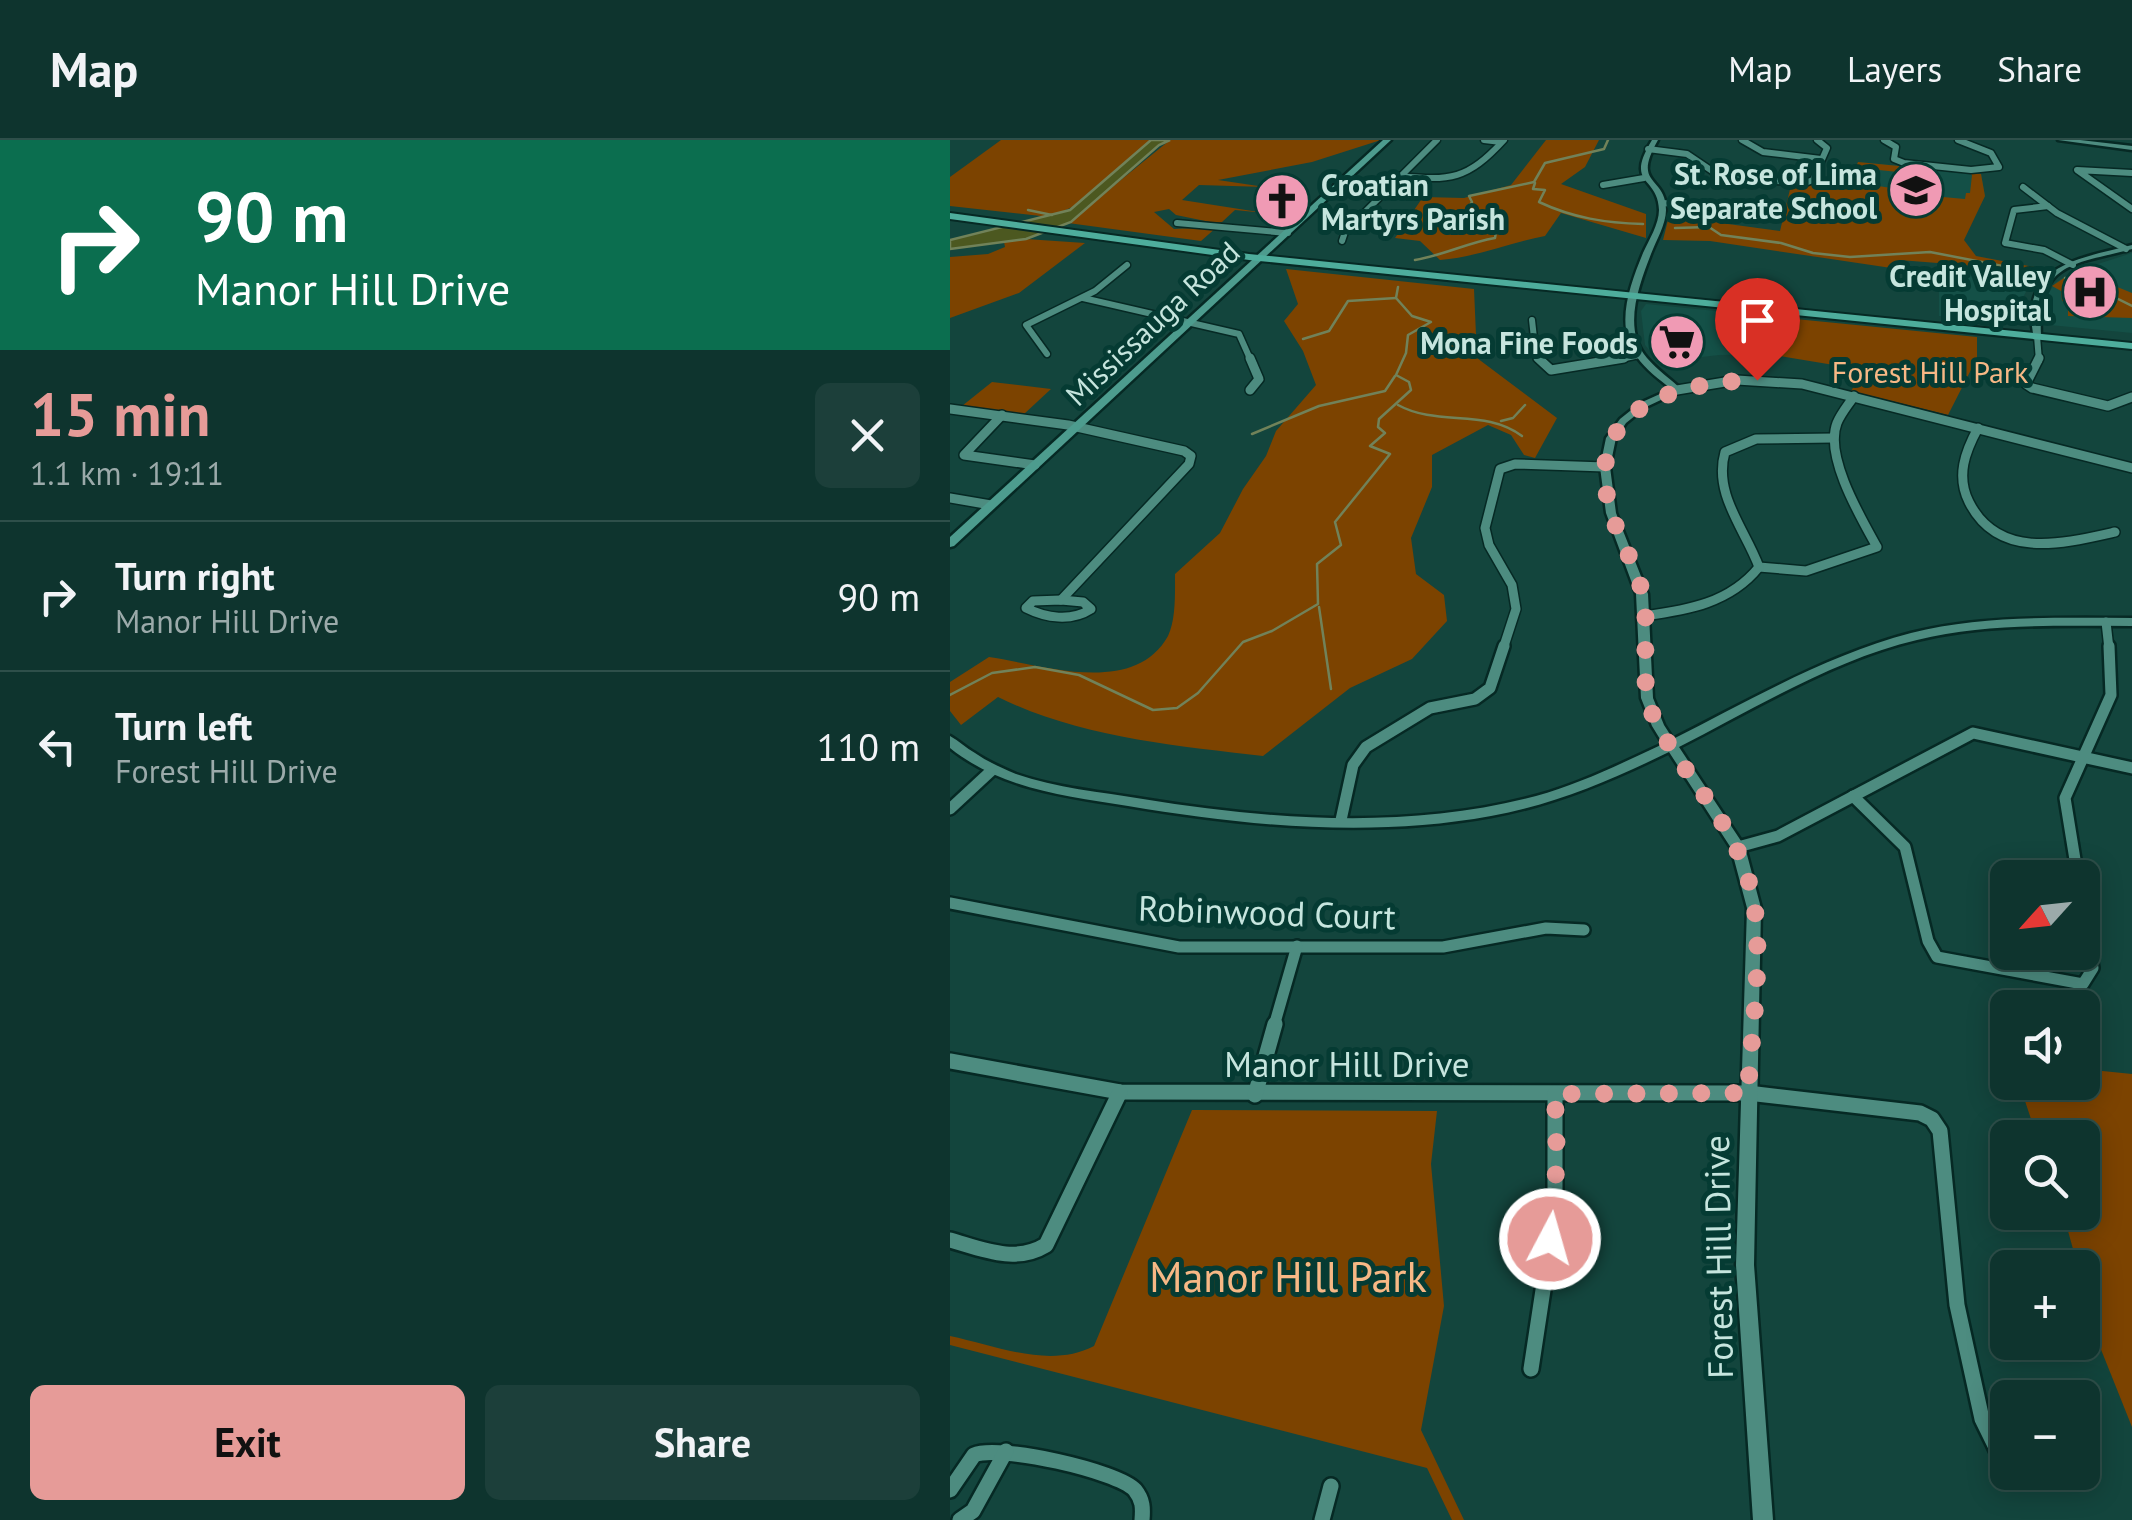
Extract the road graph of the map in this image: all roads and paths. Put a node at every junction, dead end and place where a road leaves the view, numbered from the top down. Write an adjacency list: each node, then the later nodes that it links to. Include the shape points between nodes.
1 (1387, 140): 25 (main road, Mississauga Road)
2 (1437, 140): 15 (street)
3 (1484, 140): 10 (street)
4 (1655, 140): 12 (street)
5 (1742, 140): 13 (street, via 1763,152)
6 (1816, 140): 13 (street, via 1827,148)
7 (1884, 140): 8 (street, via 1904,163 2000,167 1991,152)
8 (1958, 140)
9 (2064, 140): 11 (street)
10 (1503, 141): 15 (street, via 1460,178)
11 (2132, 148)
12 (1648, 149): 13 (street, via 1687,154 1721,177 1800,183 1814,180); 16 (street, via 1641,162)
13 (1821, 160)
14 (2132, 173): 21 (street, via 2077,170)
15 (1399, 176): 26 (street)
16 (1644, 178): 17 (street); 19 (street)
17 (1602, 185)
18 (2023, 186): 20 (street)
19 (1663, 203): 22 (street); 31 (street)
20 (2048, 206): 27 (street); 30 (street, via 2014,210 2006,243 2044,250)
21 (2132, 209)
22 (1763, 211)
23 (950, 213): 28 (main road)
24 (1177, 223): 25 (street)
25 (1288, 233): 28 (main road, Mississauga Road)
26 (1342, 241)
27 (2129, 248): 30 (street)
28 (1263, 255): 31 (main road); 34 (main road, Mississauga Road)
29 (1126, 265): 32 (street)
30 (2072, 265): 35 (street, via 2039,285)
31 (1634, 294): 35 (main road); 38 (street, via 1631,326)
32 (1083, 298): 34 (street); 37 (street, via 1026,325)
33 (1532, 320): 38 (street, via 1534,350 1552,370)
34 (1190, 322): 39 (street, via 1240,334 1258,379); 45 (main road, Mississauga Road)
35 (2036, 333): 36 (main road); 42 (street, via 2042,359 2026,384 2108,406)
36 (2132, 342)
37 (1047, 354)
38 (1639, 355): 40 (street)
39 (1250, 390)
40 (1677, 390): 41 (street, Forest Hill Drive, via 1757,380); 49 (street, Forest Hill Drive, via 1623,421)
41 (1854, 396): 46 (street, Forest Hill Drive); 47 (street)
42 (2132, 397)
43 (950, 409): 44 (street)
44 (1002, 416): 45 (street); 48 (street, via 964,455)
45 (1077, 427): 48 (main road, Mississauga Road); 56 (street, via 1142,439 1192,458)
46 (1978, 428): 50 (street, Forest Hill Drive); 53 (street, via 1966,447 1961,481 1994,536 2090,539)
47 (1834, 438): 55 (street, via 1756,439 1725,452 1720,466 1728,497); 55 (street, via 1849,498 1878,547 1806,571)
48 (1034, 466): 52 (main road, Mississauga Road)
49 (1605, 467): 57 (street, Forest Hill Drive, via 1611,513 1640,586); 67 (street, via 1500,469 1485,528 1516,609 1490,688 1476,700 1430,708 1366,747 1353,765)
50 (2132, 468)
51 (950, 498): 52 (street)
52 (991, 505): 54 (main road, Mississauga Road)
53 (2115, 532)
54 (950, 542)
55 (1759, 567): 57 (street, via 1731,594)
56 (1061, 600): 56 (street, via 1032,601 1026,608 1074,617 1092,609)
57 (1644, 616): 61 (street, Forest Hill Drive, via 1646,698)
58 (2106, 622): 59 (street); 61 (street, via 1988,624 1913,637 1849,660); 62 (street, via 2113,684)
59 (2132, 622)
60 (950, 741): 64 (street)
61 (1671, 745): 67 (street, via 1518,805 1431,820); 68 (street, Forest Hill Drive)
62 (2083, 755): 63 (street); 65 (street, via 1973,733); 69 (street, via 2065,798)
63 (2132, 768)
64 (991, 771): 66 (street); 67 (street, via 1176,811)
65 (1854, 796): 68 (street, via 1778,836); 73 (street, via 1905,846 1937,958)
66 (950, 808)
67 (1341, 820)
68 (1738, 847): 78 (street, Forest Hill Drive, via 1755,923)
69 (2075, 860)
70 (950, 903): 72 (street, Robinwood Court, via 1153,945)
71 (1584, 930): 72 (street, Robinwood Court, via 1546,928 1443,947)
72 (1296, 946): 80 (street)
73 (1990, 967)
74 (2004, 970): 75 (street, via 2083,984)
75 (2092, 970)
76 (950, 1060): 77 (street, Manor Hill Drive)
77 (1120, 1092): 80 (street, Manor Hill Drive); 81 (street, via 1046,1245 1020,1257)
78 (1748, 1093): 79 (street, Manor Hill Drive); 83 (street, Manor Hill Drive, via 1920,1113 1936,1123 1958,1305); 90 (street, Forest Hill Drive, via 1745,1265)
79 (1555, 1094): 80 (street, Manor Hill Drive); 82 (street, via 1555,1212)
80 (1255, 1095)
81 (950, 1240)
82 (1530, 1369)
83 (1990, 1435)
84 (1006, 1452): 86 (street, via 976,1453); 87 (street, via 973,1510); 88 (street, via 1133,1487 1144,1504)
85 (1331, 1486): 89 (street)
86 (950, 1490)
87 (960, 1520)
88 (1142, 1520)
89 (1322, 1520)
90 (1763, 1520)

